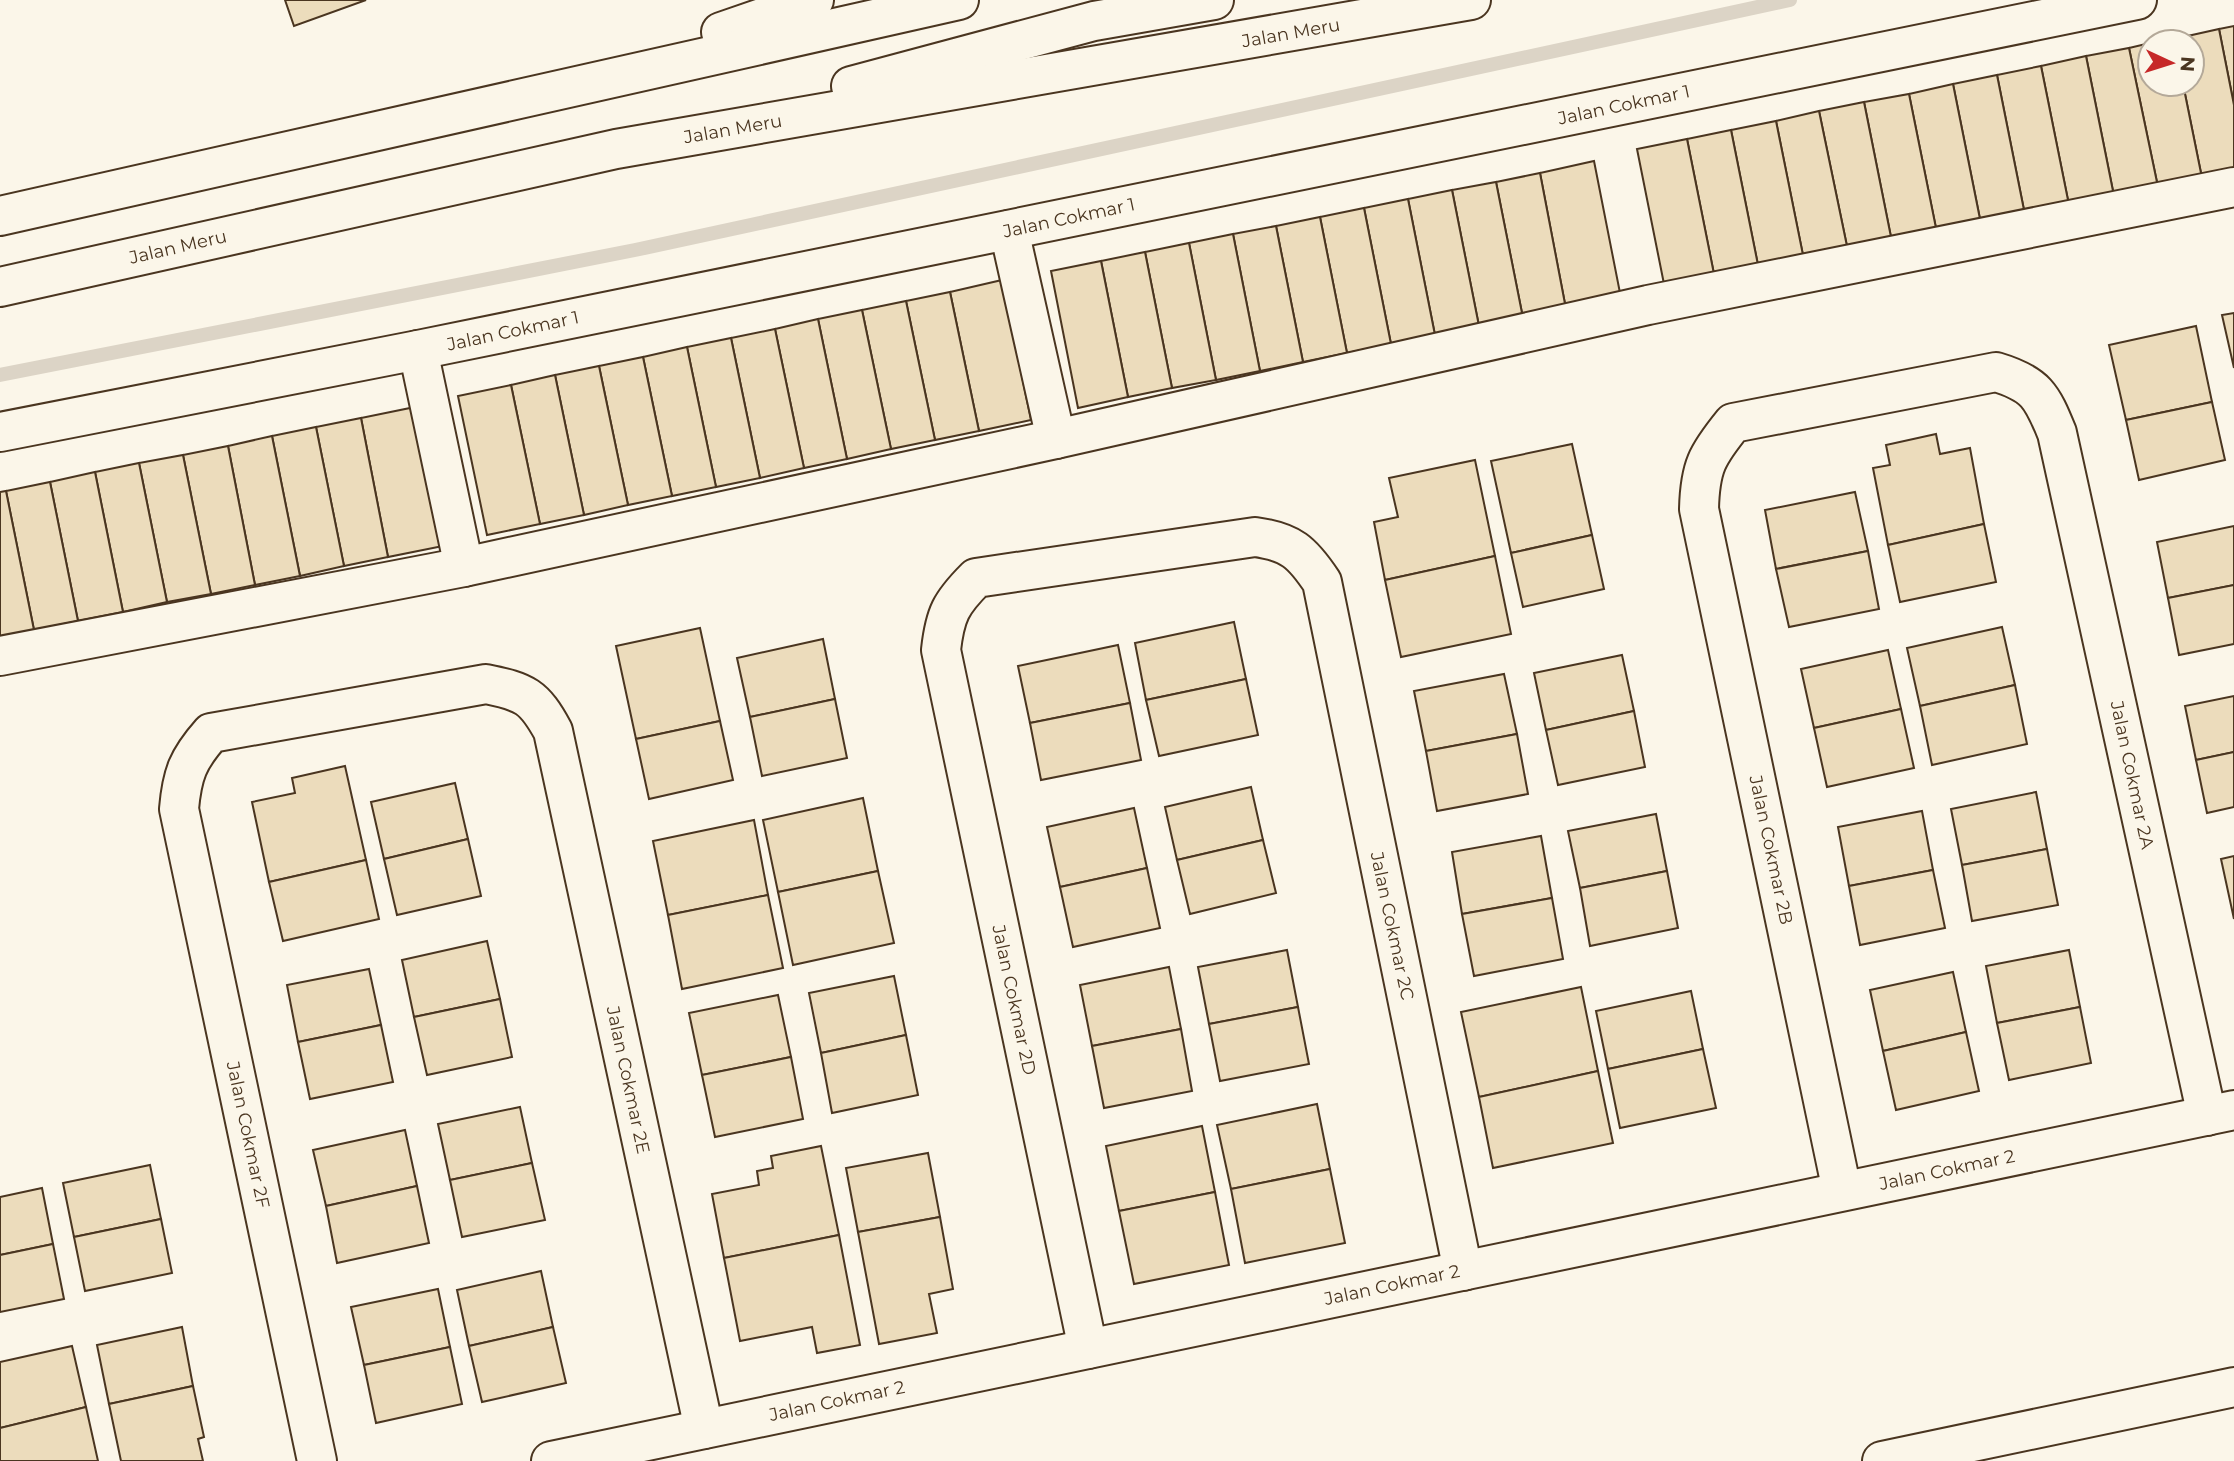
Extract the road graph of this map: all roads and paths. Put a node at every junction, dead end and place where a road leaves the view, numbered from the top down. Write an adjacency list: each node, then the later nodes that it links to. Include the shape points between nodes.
1 (814, 0): 6 (main road)
2 (959, 0): 6 (main road)
3 (1214, 0): 7 (main road, via 1094,21)
4 (1471, 0): 7 (main road, Jalan Meru)
5 (2137, 0): 10 (main road, Jalan Cokmar 1)
6 (530, 97): 9 (main road)
7 (616, 149): 11 (main road, Jalan Meru)
8 (2234, 187): 14 (main road, via 1648,305)
9 (0, 216)
10 (1009, 230): 12 (main road, Jalan Cokmar 1); 14 (main road)
11 (0, 287)
12 (418, 350): 13 (main road, Jalan Cokmar 1); 16 (main road)
13 (0, 432)
14 (1056, 439): 16 (main road)
15 (1699, 509): 20 (main road, Jalan Cokmar 2A, via 1700,476 1713,447 1733,423 1996,372 2021,380 2043,398 2057,433); 21 (main road, Jalan Cokmar 2B)
16 (464, 567): 18 (main road)
17 (941, 650): 22 (main road, Jalan Cokmar 2C, via 944,620 955,599 976,578 1255,537 1278,540 1304,555 1322,582); 23 (main road, Jalan Cokmar 2D)
18 (0, 656)
19 (554, 731): 25 (main road, Jalan Cokmar 2E); 26 (main road, Jalan Cokmar 2F, via 538,703 486,684 211,733 193,753 181,780 179,808)
20 (2220, 1113): 21 (main road, Jalan Cokmar 2)
21 (1842, 1192): 22 (main road, Jalan Cokmar 2)
22 (1463, 1270): 23 (main road, Jalan Cokmar 2)
23 (1088, 1349): 25 (main road, Jalan Cokmar 2)
24 (2234, 1387): 28 (main road)
25 (704, 1429): 27 (main road, Jalan Cokmar 2)
26 (317, 1461)
27 (551, 1461)
28 (1882, 1461)

